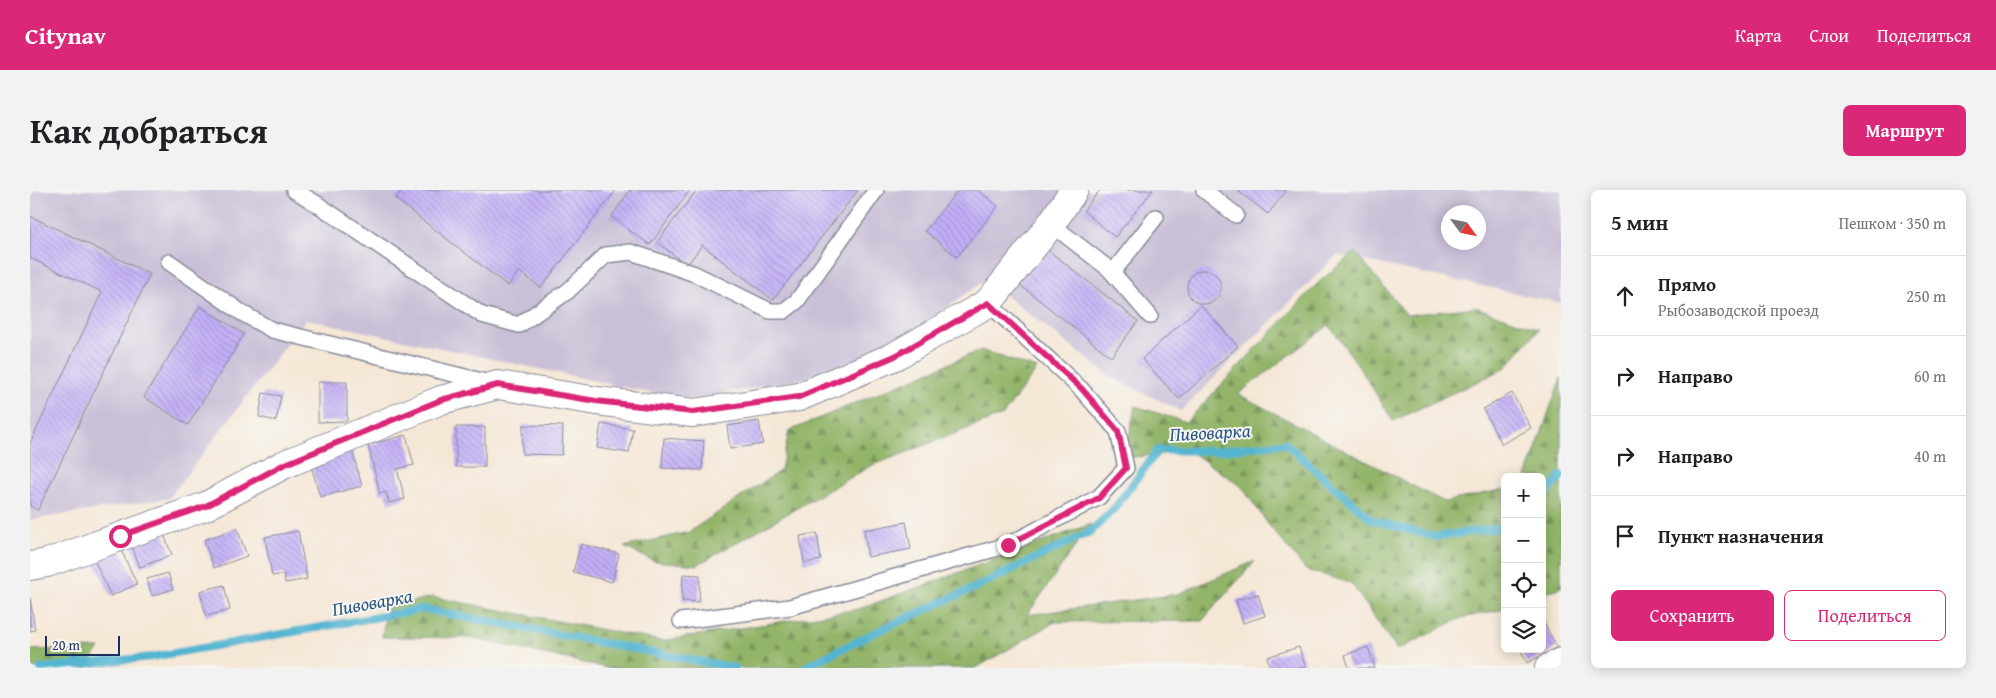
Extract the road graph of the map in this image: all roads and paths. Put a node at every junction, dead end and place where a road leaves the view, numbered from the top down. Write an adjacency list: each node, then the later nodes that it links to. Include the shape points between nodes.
1 (294, 190): 2 (lane, via 482,315 519,325 568,290 606,255 631,252 695,274 770,311 784,311 796,301)
2 (876, 190)
3 (1074, 190): 7 (street)
4 (1204, 190): 5 (lane)
5 (1236, 215)
6 (1156, 218): 9 (lane, via 1113,272)
7 (1051, 224): 9 (lane); 10 (street)
8 (168, 262): 12 (lane, via 272,330)
9 (1110, 270): 11 (lane)
10 (988, 303): 12 (street, via 895,356 799,397 693,412); 14 (lane, via 1082,389 1118,431 1126,468 1099,498 1008,545 790,607)
11 (1150, 316)
12 (498, 385): 13 (street, via 441,400 283,465 206,506)
13 (30, 566)
14 (681, 621)
15 (1561, 662): 16 (street)
16 (1549, 668)

